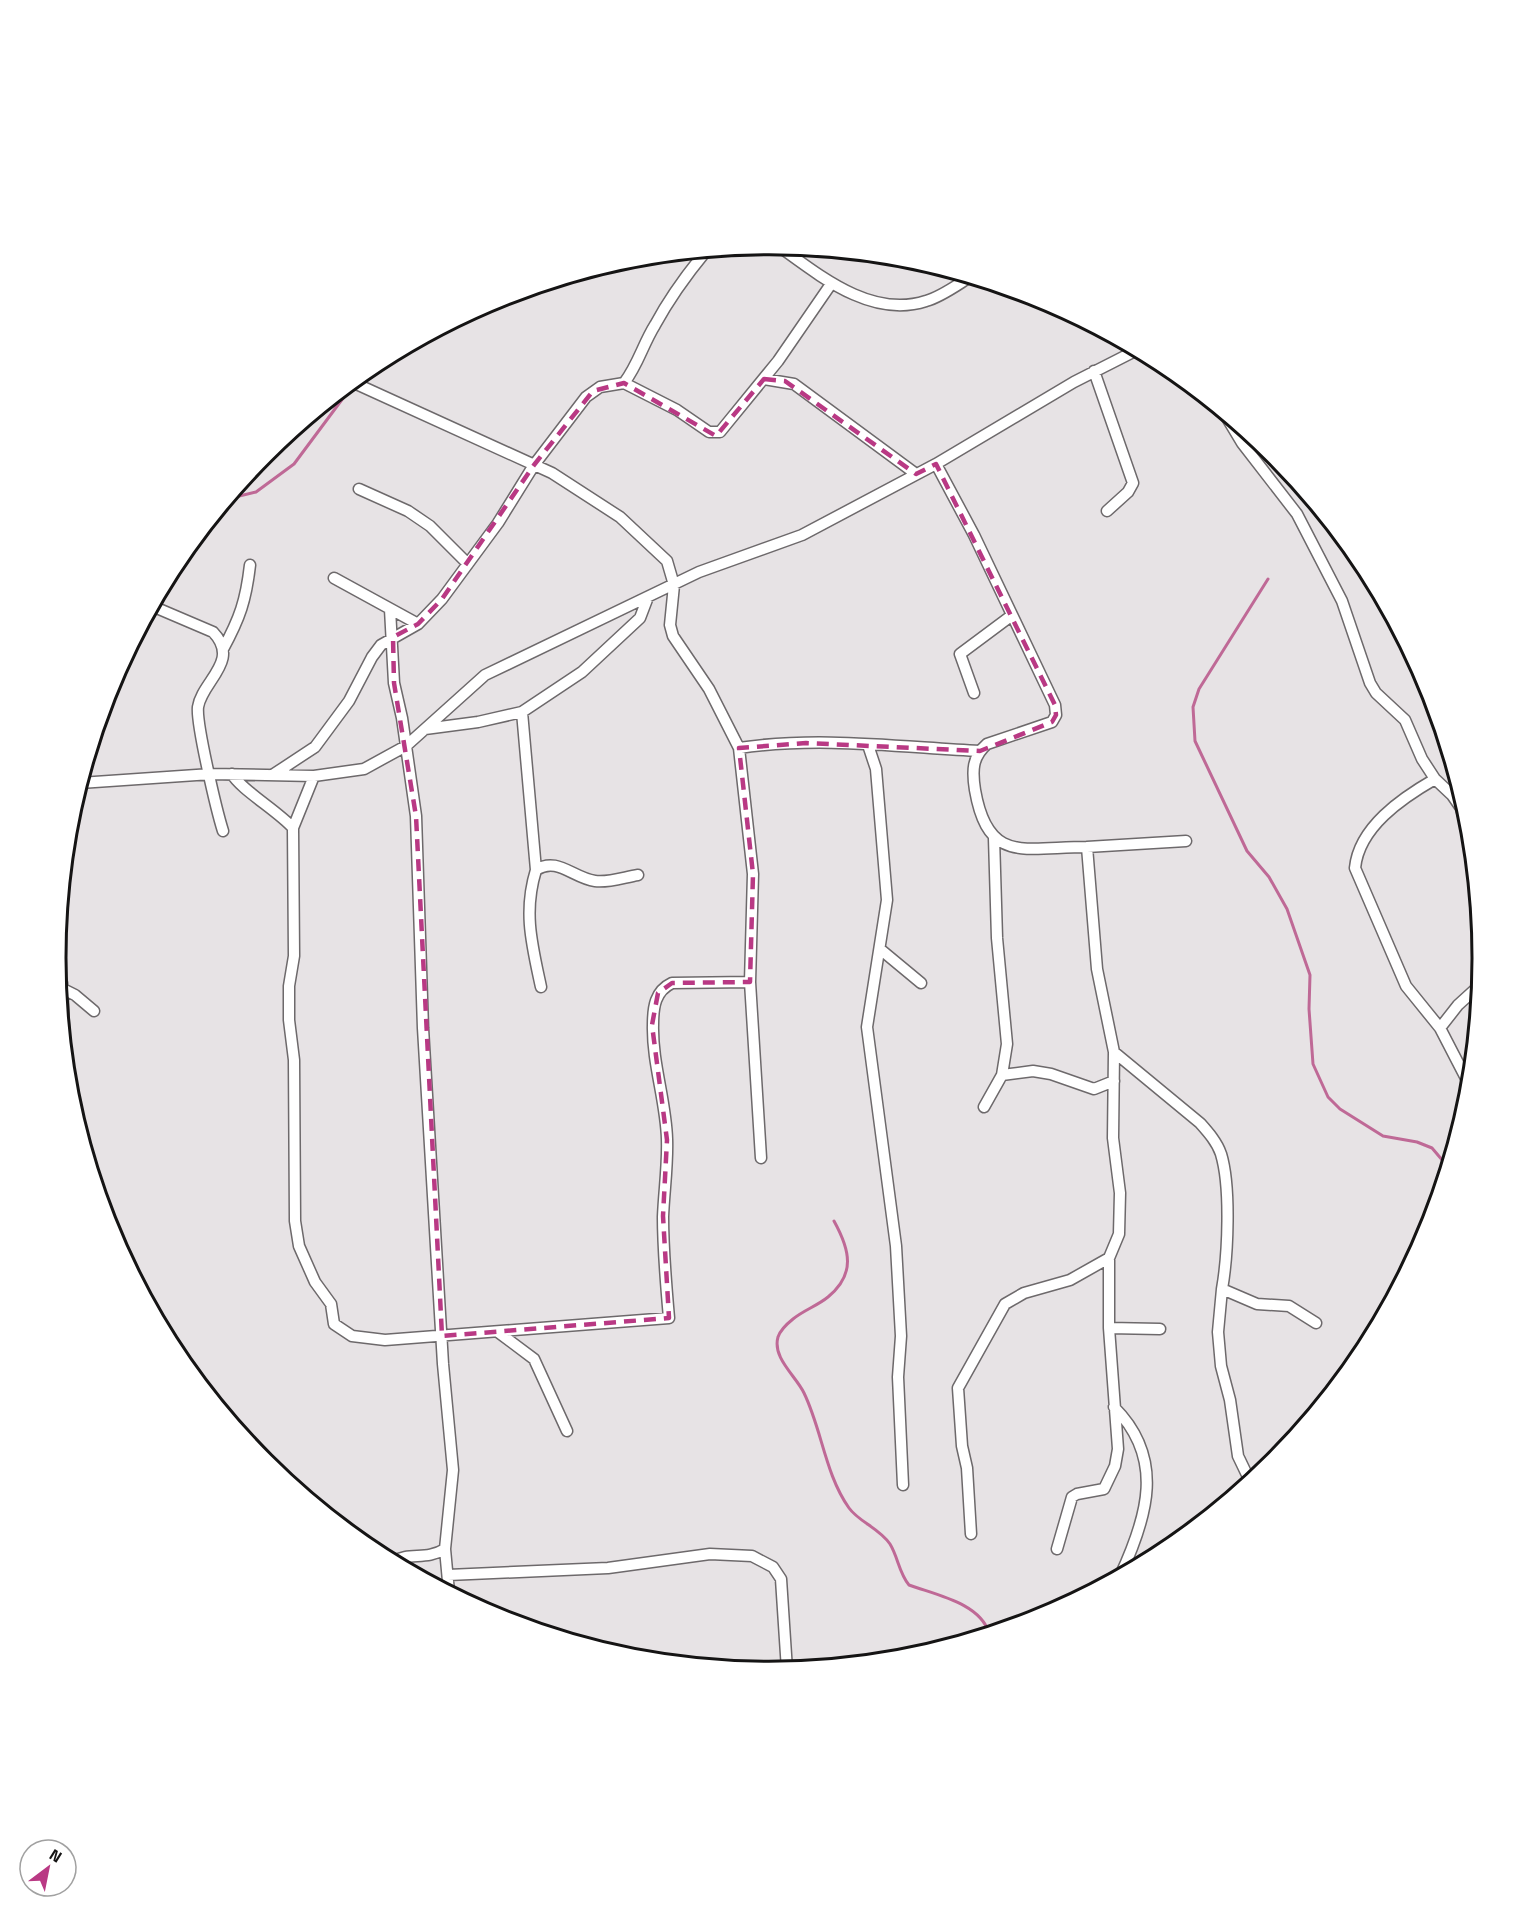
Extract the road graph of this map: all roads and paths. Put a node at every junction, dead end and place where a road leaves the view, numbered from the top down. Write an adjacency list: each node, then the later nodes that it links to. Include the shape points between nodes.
1 (792, 256): 4 (street)
2 (699, 259): 8 (street, via 654,325 634,371)
3 (961, 282): 4 (street, via 928,301 911,305 858,296)
4 (831, 284): 7 (street)
5 (1129, 354): 6 (street)
6 (1094, 371): 11 (street); 15 (street, via 1133,483)
7 (764, 379): 8 (street, via 720,432 714,433); 13 (street, via 794,384)
8 (624, 383): 12 (street, via 593,391)
9 (360, 386): 12 (street)
10 (1234, 430): 38 (street, via 1297,514 1342,602 1370,683 1405,720)
11 (936, 464): 13 (street); 23 (street)
12 (534, 465): 16 (street); 19 (street, via 598,501 650,542 667,561)
13 (916, 474): 19 (street, via 802,535 699,572)
14 (359, 489): 16 (street, via 408,511 430,526)
15 (1107, 511)
16 (468, 564): 24 (street)
17 (250, 565): 26 (street, via 243,609)
18 (334, 578): 22 (street)
19 (674, 585): 20 (street); 32 (street, via 670,625 673,636 709,689)
20 (648, 597): 28 (street, via 640,618 582,672); 29 (street, via 485,675)
21 (159, 609): 26 (street, via 213,632)
22 (390, 609): 24 (street); 25 (street)
23 (1011, 616): 27 (street, via 960,654); 33 (street, via 1055,705 1056,715 1052,722 987,744)
24 (418, 624): 25 (street)
25 (393, 637): 31 (street, via 394,683); 36 (street, via 372,657 349,701 315,747)
26 (223, 649): 34 (street, via 221,664 198,708)
27 (974, 693)
28 (522, 712): 29 (street); 46 (street)
29 (425, 729): 31 (street)
30 (868, 746): 32 (street, via 773,743); 33 (street); 48 (street, via 876,769 886,864 887,900)
31 (406, 747): 37 (street, via 364,769); 68 (street, via 416,816 423,1028)
32 (739, 748): 49 (street, via 753,874)
33 (980, 751): 43 (street, via 972,772 979,815)
34 (211, 774): 35 (street); 39 (street); 42 (street)
35 (232, 774): 36 (street); 41 (street)
36 (274, 774): 37 (street)
37 (314, 776): 41 (street)
38 (1435, 779): 40 (street); 55 (street, via 1406,796 1368,835 1357,852 1355,868 1406,986)
39 (89, 782)
40 (1452, 795)
41 (293, 828): 68 (street, via 294,956 289,1020 294,1060 293,1199 299,1246 315,1282 331,1304 334,1324 346,1333 385,1340)
42 (223, 831)
43 (994, 838): 45 (street, via 1015,848); 58 (street, via 997,938 1007,1044)
44 (1186, 841): 45 (street)
45 (1087, 848): 56 (street, via 1097,969)
46 (536, 870): 47 (street, via 544,864 554,864 599,882); 51 (street, via 528,922)
47 (638, 875)
48 (880, 949): 50 (street); 72 (street, via 867,1027 896,1246)
49 (750, 982): 61 (street); 67 (street, via 672,983 656,997 652,1025 668,1140 663,1216 669,1318)
50 (921, 983)
51 (541, 987)
52 (67, 991): 54 (street)
53 (1470, 994): 55 (street)
54 (94, 1011)
55 (1440, 1028): 57 (street)
56 (1114, 1052): 59 (street); 63 (street, via 1200,1123 1221,1153 1227,1190)
57 (1462, 1071)
58 (1002, 1075): 59 (street, via 1033,1071 1094,1089); 60 (street)
59 (1114, 1081): 62 (street, via 1113,1138 1120,1209 1119,1234)
60 (984, 1107)
61 (761, 1158)
62 (1109, 1258): 65 (street); 73 (street, via 1070,1280 1024,1293 1005,1304 958,1388)
63 (1222, 1289): 64 (street, via 1257,1304 1289,1306); 71 (street, via 1218,1332 1221,1366 1238,1456)
64 (1316, 1323)
65 (1109, 1328): 66 (street); 69 (street)
66 (1161, 1329)
67 (498, 1332): 68 (street); 70 (street, via 534,1359)
68 (442, 1336): 74 (street, via 453,1470)
69 (1114, 1407): 75 (street, via 1118,1449 1114,1466 1104,1489 1072,1497); 77 (street, via 1142,1445 1146,1458 1147,1485)
70 (567, 1431)
71 (1247, 1473)
72 (903, 1485)
73 (970, 1534)
74 (446, 1549): 76 (street, via 429,1557); 78 (street)
75 (1057, 1549)
76 (402, 1558)
77 (1126, 1564)
78 (448, 1575): 79 (street); 80 (street, via 608,1568 710,1554 752,1556 773,1567 781,1579)
79 (449, 1584)
80 (786, 1660)

